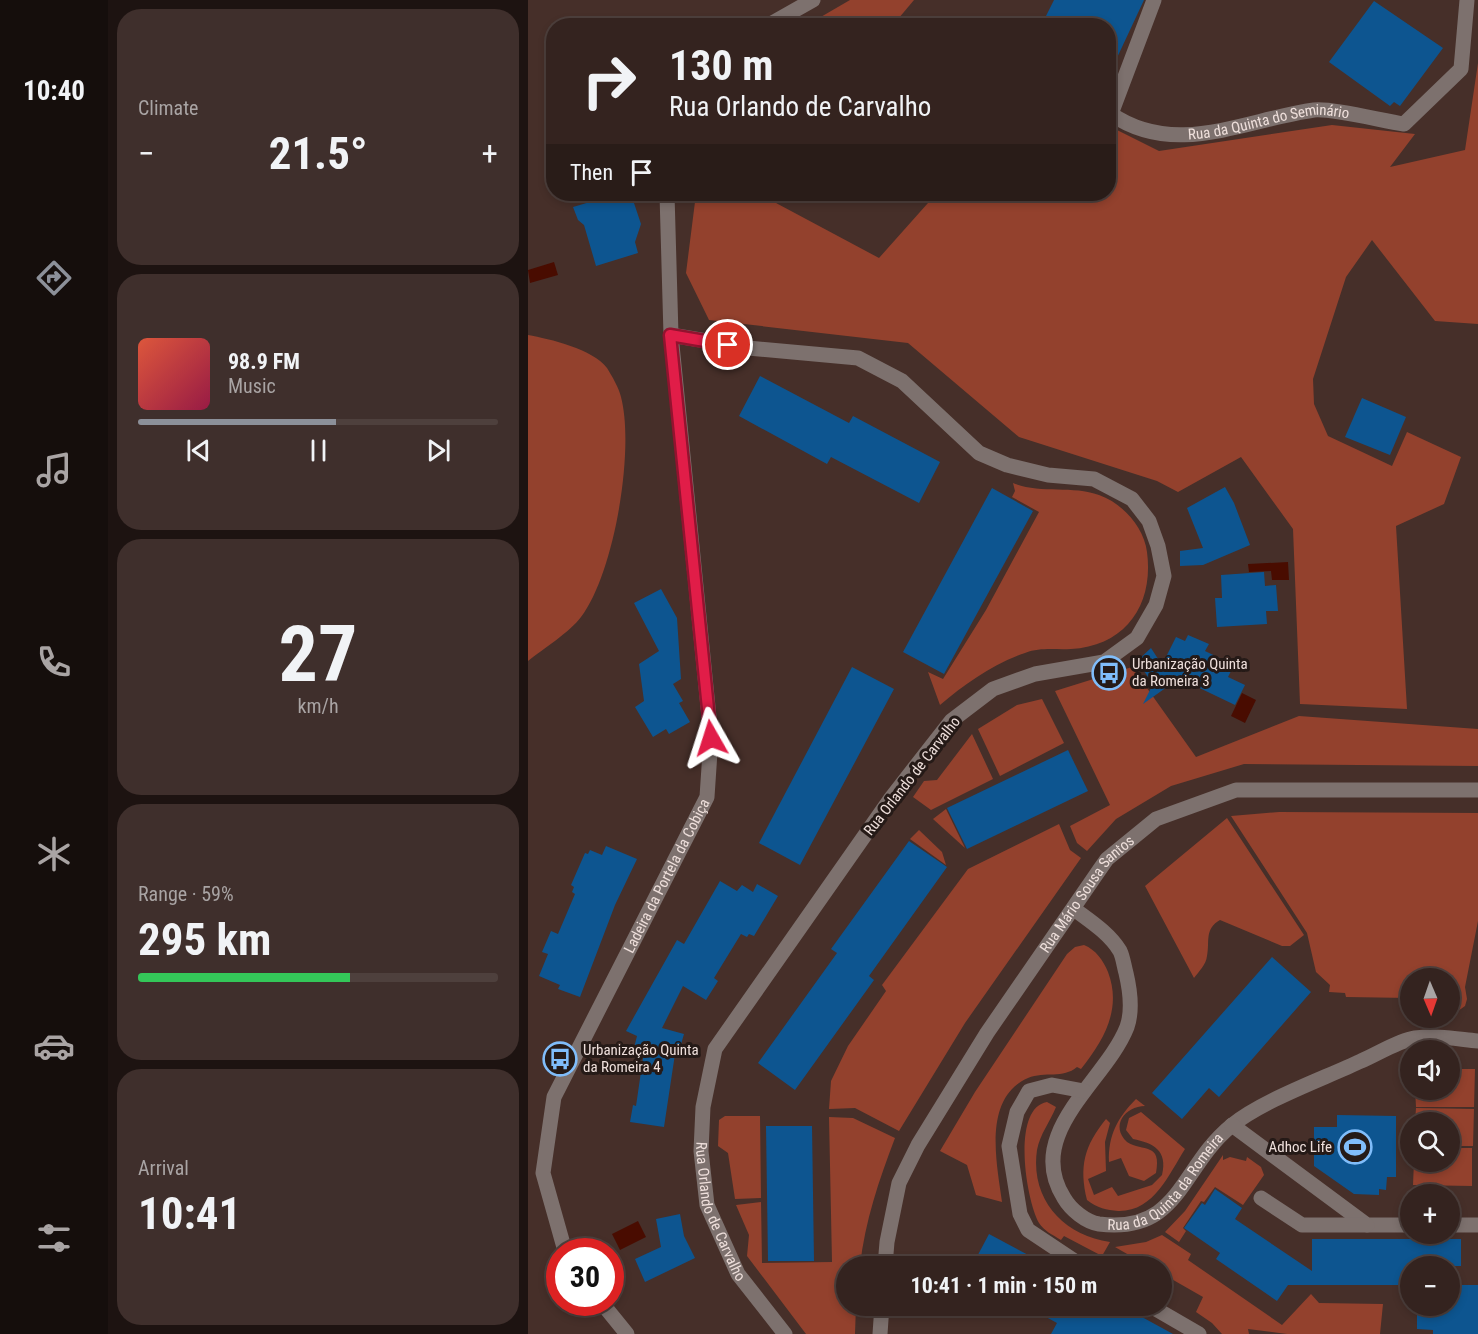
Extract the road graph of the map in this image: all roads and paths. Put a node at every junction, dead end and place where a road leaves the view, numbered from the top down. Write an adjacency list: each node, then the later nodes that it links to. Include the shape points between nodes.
1 (813, 0): 4 (street)
2 (1154, 0): 5 (street, Rua da Quinta do Seminário)
3 (1467, 0): 6 (street, Rua da Quinta do Seminário, via 1461,69 1404,124 1316,110 1190,136 1157,135 1128,126)
4 (781, 18)
5 (1116, 101)
6 (1116, 118)
7 (667, 201): 8 (street, Ladeira da Portela da Cobiça)
8 (670, 335): 19 (street, Ladeira da Portela da Cobiça, via 711,738 707,797 554,1097 543,1173); 26 (street, Rua Orlando de Carvalho, via 748,348 858,358 902,381 979,453 1048,475 1094,479 1132,499 1149,521 1164,576 1156,605 1137,638 1104,662 1035,674 993,689 951,721 891,798 715,1049 703,1107 701,1151 707,1205 738,1275)
9 (1478, 790): 10 (street, Rua Mário Sousa Santos, via 1236,790 1156,819 1107,859)
10 (1074, 909): 12 (street, Rua da Quinta da Romeira, via 1103,931 1121,952 1131,993 1127,1026); 20 (street, Rua Mário Sousa Santos, via 987,1033 918,1145 899,1183)
11 (1478, 1041): 13 (street, Rua da Quinta da Romeira, via 1414,1038)
12 (1084, 1091): 13 (street, Rua da Quinta da Romeira, via 1061,1125 1054,1167 1057,1186 1069,1206 1091,1223 1141,1223 1163,1212 1204,1153); 21 (street, via 1052,1085 1029,1091 1017,1112 1009,1146 1020,1214 1028,1230)
13 (1232, 1125): 15 (street)
14 (1261, 1198): 15 (street, via 1302,1225)
15 (1367, 1225): 16 (street)
16 (1400, 1225)
17 (1460, 1225): 18 (street)
18 (1478, 1225)
19 (561, 1238)
20 (886, 1256)
21 (1067, 1256)
22 (612, 1316): 25 (street)
23 (881, 1316): 27 (street)
24 (1168, 1316): 28 (street)
25 (627, 1334)
26 (785, 1334)
27 (880, 1334)
28 (1199, 1334)

